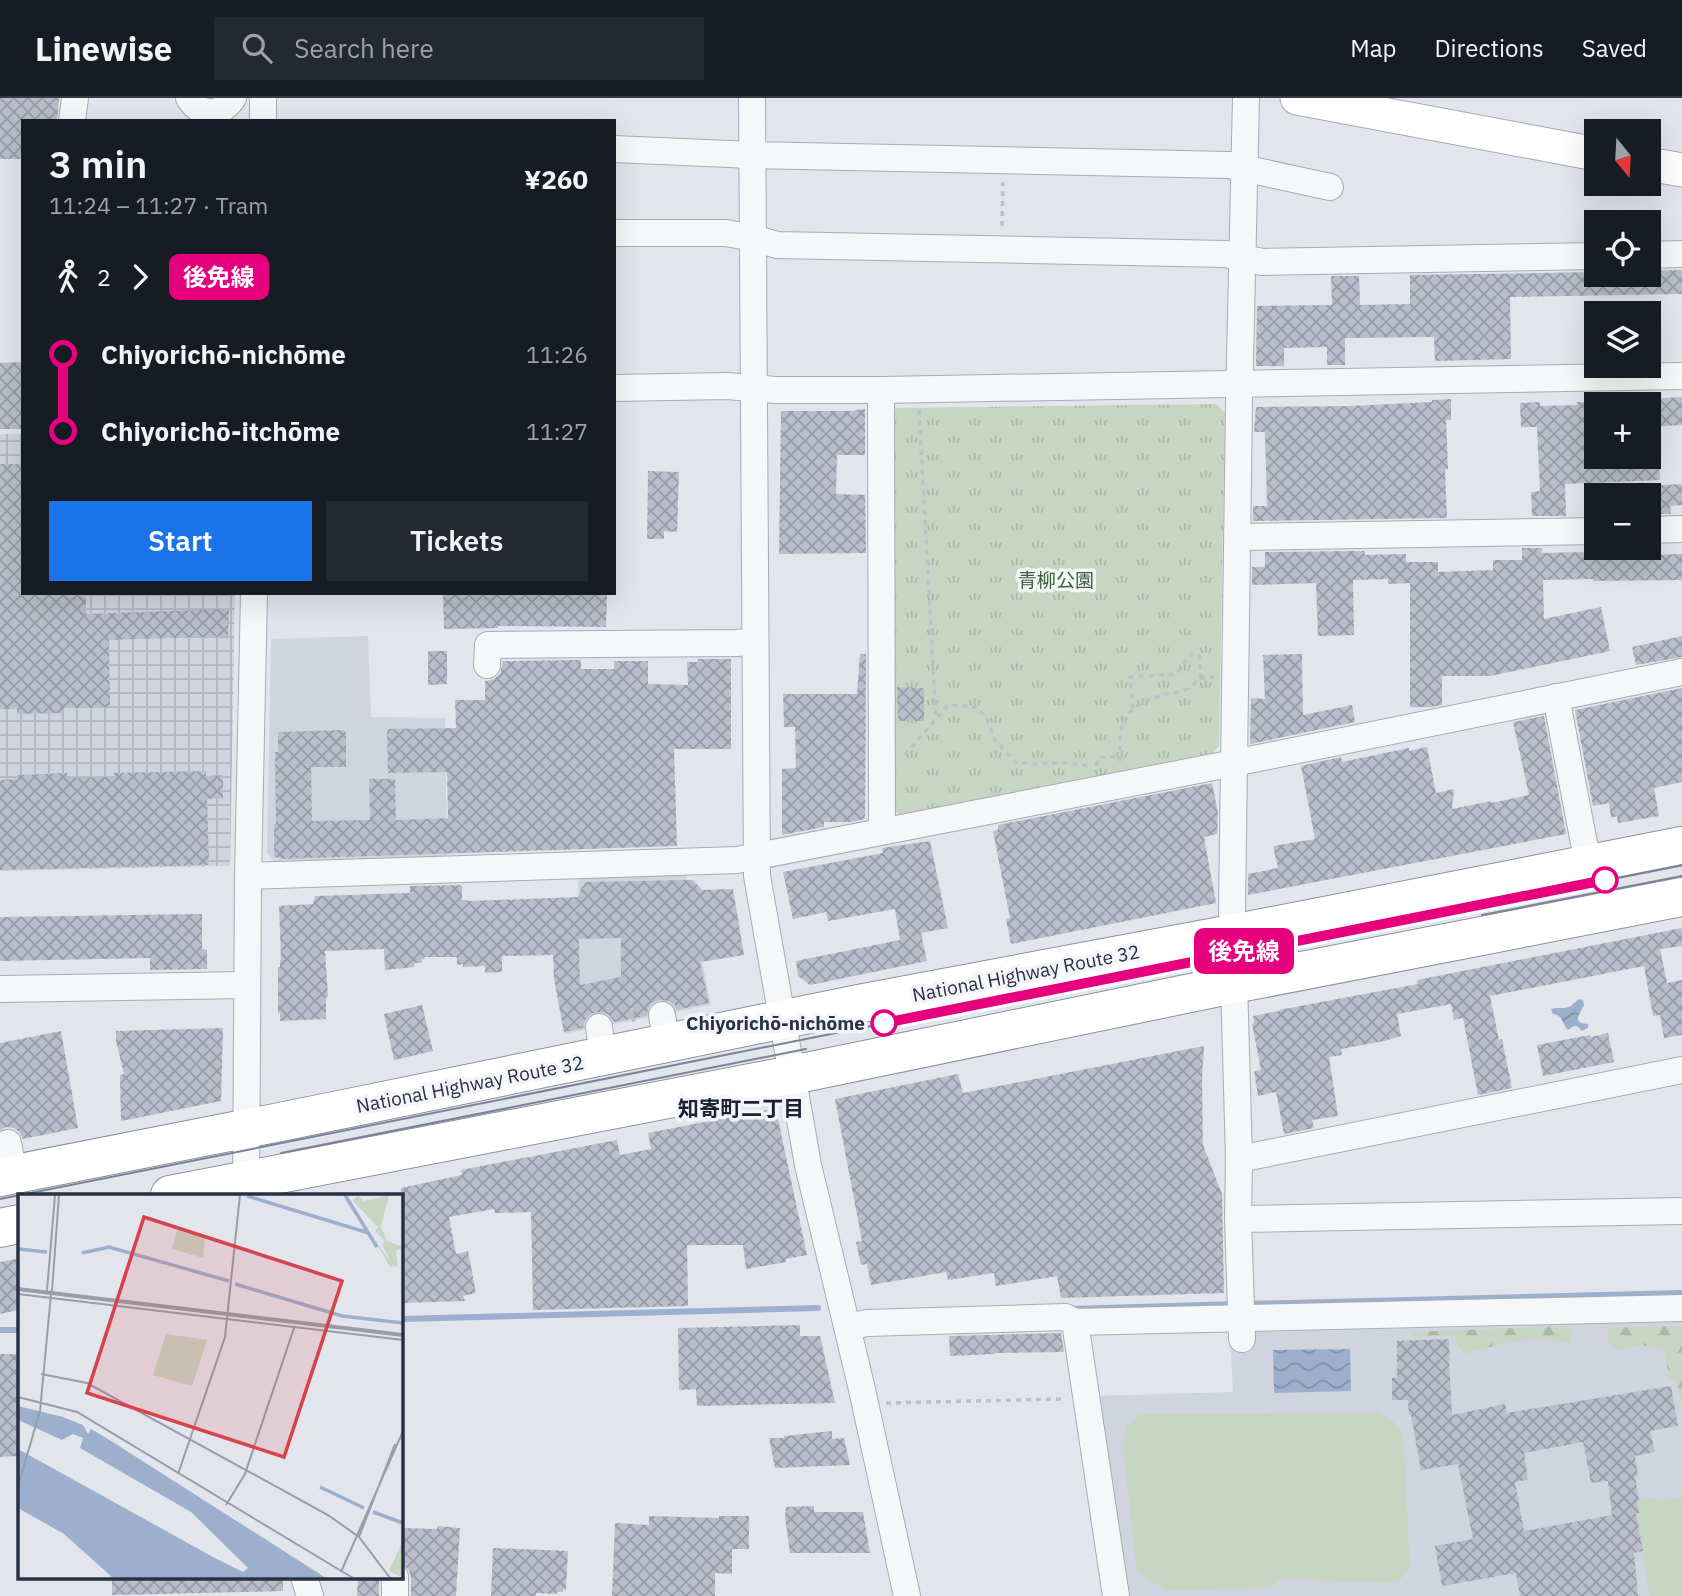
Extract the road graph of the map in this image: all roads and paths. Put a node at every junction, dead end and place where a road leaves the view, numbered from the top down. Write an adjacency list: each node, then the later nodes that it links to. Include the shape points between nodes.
1 (75, 98): 8 (street)
2 (190, 98): 3 (street, via 198,108 214,113)
3 (233, 98)
4 (263, 98): 9 (street)
5 (752, 98): 12 (street)
6 (1246, 98): 15 (street)
7 (1297, 98): 11 (main road)
8 (72, 119)
9 (263, 119)
10 (616, 149): 12 (street)
11 (1584, 152)
12 (752, 155): 13 (street); 19 (street)
13 (1003, 159): 15 (street); 20 (path)
14 (1661, 166): 16 (main road)
15 (1245, 169): 17 (street); 24 (street)
16 (1682, 170)
17 (1330, 187)
18 (616, 233): 19 (street, via 726,233)
19 (753, 238): 20 (street, via 778,245); 28 (street)
20 (1002, 250): 24 (street)
21 (1682, 254): 22 (street)
22 (1661, 255)
23 (1584, 256): 24 (street, via 1262,262)
24 (1244, 258): 26 (street)
25 (1682, 376): 26 (street)
26 (1240, 384): 29 (street); 34 (street)
27 (616, 388): 28 (street)
28 (753, 388): 29 (street); 36 (street)
29 (881, 390): 46 (street)
30 (919, 405): 43 (path)
31 (1682, 529): 32 (street)
32 (1661, 530)
33 (1584, 531): 34 (street)
34 (1238, 537): 44 (street)
35 (254, 595): 52 (street)
36 (755, 642): 37 (street, via 597,654 488,645); 50 (street)
37 (487, 665)
38 (1682, 672): 41 (street)
39 (1220, 676): 40 (path)
40 (1201, 677): 42 (path, via 1184,691); 42 (path, via 1199,655 1191,654 1177,674 1130,677)
41 (1556, 697): 44 (street); 51 (street)
42 (1133, 708): 47 (path, via 1119,738)
43 (936, 720): 45 (path, via 948,705 976,707 986,717 995,740 1015,762); 46 (path)
44 (1234, 763): 47 (street); 54 (street)
45 (1096, 767)
46 (883, 780): 48 (street)
47 (1123, 785): 48 (street)
48 (883, 831): 50 (street)
49 (1682, 846): 51 (highway, National Highway Route 32)
50 (756, 857): 52 (street, via 620,873); 60 (street)
51 (1588, 864): 54 (highway, National Highway Route 32)
52 (248, 876): 55 (street)
53 (1682, 897): 56 (highway)
54 (1232, 934): 56 (street); 60 (highway, National Highway Route 32)
55 (247, 985): 57 (street); 63 (street)
56 (1234, 985): 62 (highway); 64 (street)
57 (0, 989)
58 (630, 999): 59 (path)
59 (633, 1017)
60 (782, 1021): 62 (street); 63 (highway, National Highway Route 32, via 665,1029)
61 (1682, 1070): 64 (street)
62 (792, 1075): 66 (highway); 74 (street, via 808,1165)
63 (246, 1129): 65 (highway, National Highway Route 32); 66 (street)
64 (1239, 1159): 69 (street)
65 (7, 1165)
66 (246, 1188): 67 (highway)
67 (181, 1194)
68 (1682, 1211): 69 (street)
69 (1238, 1219): 75 (street)
70 (18, 1224): 71 (highway)
71 (0, 1228)
72 (1681, 1301): 75 (street)
73 (1075, 1322): 74 (street, via 1066,1317); 75 (street); 76 (street)
74 (847, 1327): 82 (street)
75 (1241, 1329)
76 (1086, 1398): 77 (path); 83 (street)
77 (884, 1404)
78 (304, 1578): 80 (street)
79 (395, 1578): 81 (street)
80 (310, 1596)
81 (395, 1596)
82 (907, 1596)
83 (1116, 1596)

